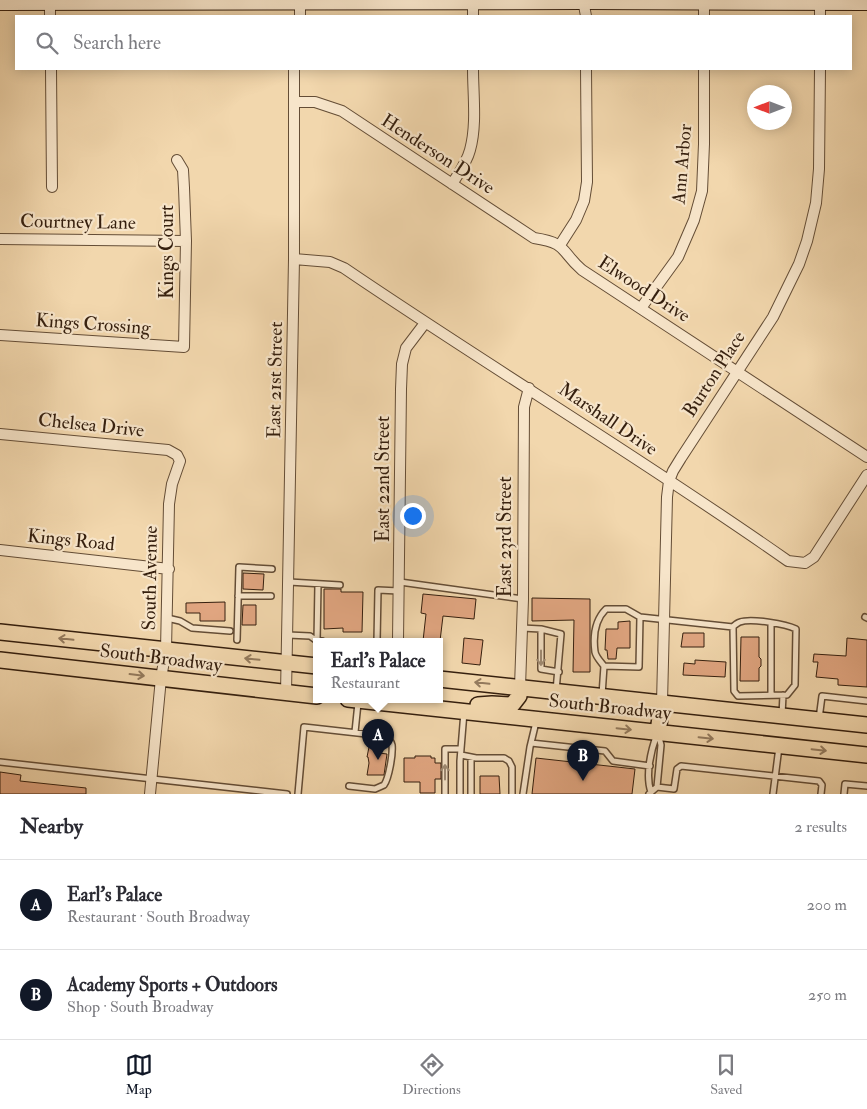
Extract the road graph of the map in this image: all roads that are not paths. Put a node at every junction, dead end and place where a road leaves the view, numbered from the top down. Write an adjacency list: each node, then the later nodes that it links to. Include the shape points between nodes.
1 (584, 1): 2 (main road); 7 (main road); 12 (street)
2 (642, 1): 8 (main road)
3 (732, 1): 8 (main road); 11 (main road)
4 (207, 2): 9 (main road); 10 (main road)
5 (859, 2): 11 (main road)
6 (0, 3): 9 (main road)
7 (467, 5): 10 (main road)
8 (704, 9)
9 (50, 10)
10 (300, 10)
11 (820, 10)
12 (586, 15)
13 (51, 70): 22 (street)
14 (294, 70): 19 (street, East 21st Street)
15 (473, 70): 21 (street, via 471,149)
16 (586, 70): 25 (street, via 586,191 576,220)
17 (704, 70): 27 (street, Ann Arbor, via 702,191 678,257)
18 (820, 70): 31 (street, Burton Place, via 818,178 807,241 773,317)
19 (294, 102): 21 (street, Henderson Drive, via 315,102 342,111); 26 (street, East 21st Street)
20 (176, 160): 24 (street, Kings Court, via 183,170)
21 (452, 184): 25 (street, Henderson Drive, via 534,238)
22 (52, 187)
23 (0, 239): 24 (street, Courtney Lane)
24 (186, 241): 30 (street, Kings Court)
25 (560, 245): 27 (street, Elwood Drive, via 582,270)
26 (294, 259): 28 (street, Marshall Drive, via 330,262 344,268); 41 (street, East 21st Street)
27 (642, 308): 31 (street, Elwood Drive)
28 (425, 323): 32 (street, Marshall Drive); 44 (street, East 22nd Street, via 406,348 402,364)
29 (0, 335): 30 (street, Kings Crossing)
30 (184, 347)
31 (736, 371): 35 (street, Elwood Drive); 37 (street, Burton Place)
32 (529, 388): 37 (street, Marshall Drive); 47 (street, East 23rd Street, via 524,407)
33 (0, 434): 34 (street, Chelsea Drive, via 168,450)
34 (177, 455): 39 (street, South Avenue, via 180,462 169,504)
35 (867, 457)
36 (867, 475): 37 (street, Marshall Drive, via 814,558 805,563 788,561)
37 (669, 481): 50 (street, Burton Place)
38 (0, 550): 39 (street, Kings Road)
39 (169, 569): 49 (street, South Avenue)
40 (272, 569): 45 (lane, via 239,567)
41 (289, 582): 42 (lane); 57 (street, East 21st Street)
42 (318, 584): 43 (lane); 59 (lane)
43 (340, 585)
44 (399, 586): 47 (lane); 60 (lane, via 378,590); 61 (street, East 22nd Street)
45 (238, 596): 46 (lane); 62 (lane)
46 (271, 596)
47 (523, 599): 53 (street, East 23rd Street)
48 (640, 617): 50 (lane); 68 (lane, via 639,667); 68 (lane, via 626,608 606,609 600,616 596,623 595,654)
49 (167, 618): 55 (lane, via 192,628); 63 (street, South Avenue)
50 (664, 619): 52 (lane); 83 (street, Burton Place)
51 (771, 624): 52 (lane, via 741,622); 77 (lane); 79 (lane, via 796,630 795,685 787,696)
52 (733, 627): 84 (lane, via 734,690)
53 (522, 628): 54 (lane); 73 (street, East 23rd Street)
54 (541, 629): 69 (lane, via 561,634); 69 (lane, one-way to 69, via 541,670)
55 (230, 631)
56 (0, 632): 63 (main road, South Broadway, one-way to 56)
57 (288, 635): 58 (lane); 66 (street, East 21st Street)
58 (313, 638)
59 (317, 638)
60 (377, 638)
61 (398, 638)
62 (237, 640)
63 (166, 650): 66 (main road, South Broadway, one-way to 63); 71 (street, South Avenue)
64 (0, 660): 65 (main road, South Broadway)
65 (19, 662): 70 (main road); 71 (main road, South Broadway, one-way to 71)
66 (287, 663): 67 (main road, South Broadway); 75 (street, East 21st Street)
67 (313, 664)
68 (604, 666): 78 (lane)
69 (559, 672): 74 (lane)
70 (0, 675)
71 (162, 678): 75 (main road, South Broadway); 100 (street, South Avenue)
72 (443, 679): 73 (main road, South Broadway, one-way to 72)
73 (520, 687): 74 (main road, South Broadway); 85 (main road, via 519,696 512,704)
74 (556, 691): 78 (main road, South Broadway)
75 (286, 692): 76 (main road, South Broadway)
76 (313, 695)
77 (771, 695): 79 (lane); 84 (lane)
78 (602, 696): 83 (main road, South Broadway)
79 (783, 696): 86 (lane)
80 (867, 701): 88 (lane, via 822,696)
81 (355, 703): 90 (lane)
82 (392, 703): 85 (main road, South Broadway)
83 (662, 703): 84 (main road, South Broadway); 91 (main road)
84 (738, 703): 86 (main road, South Broadway)
85 (457, 710): 87 (main road, South Broadway); 94 (lane)
86 (782, 715): 88 (main road, South Broadway)
87 (537, 719): 91 (main road, South Broadway, one-way to 91); 92 (lane)
88 (819, 719): 89 (main road, South Broadway)
89 (867, 725)
90 (355, 732): 101 (lane, via 388,738 392,745 390,765 388,780 380,788); 107 (lane, via 304,727)
91 (658, 732): 93 (main road, South Broadway, one-way to 93); 98 (lane); 103 (lane)
92 (531, 743): 98 (lane, via 605,751 613,761); 112 (lane)
93 (779, 746): 95 (main road, South Broadway, one-way to 95); 99 (lane)
94 (461, 752): 96 (lane); 108 (lane, one-way to 94, via 445,749); 109 (lane)
95 (867, 755)
96 (470, 757): 110 (lane); 111 (lane, via 509,761)
97 (0, 762): 100 (lane)
98 (650, 766): 104 (lane)
99 (776, 776): 103 (lane, via 681,766 677,769 674,789); 113 (lane); 114 (lane, via 820,781)
100 (151, 779): 105 (street, South Avenue); 106 (lane)
101 (349, 786)
102 (867, 786): 115 (lane, via 845,784)
103 (656, 787): 104 (lane)
104 (650, 793)
105 (150, 794)
106 (287, 794)
107 (298, 794)
108 (445, 794)
109 (460, 794)
110 (470, 794)
111 (512, 794)
112 (523, 794)
113 (774, 794)
114 (821, 794)
115 (844, 794)

